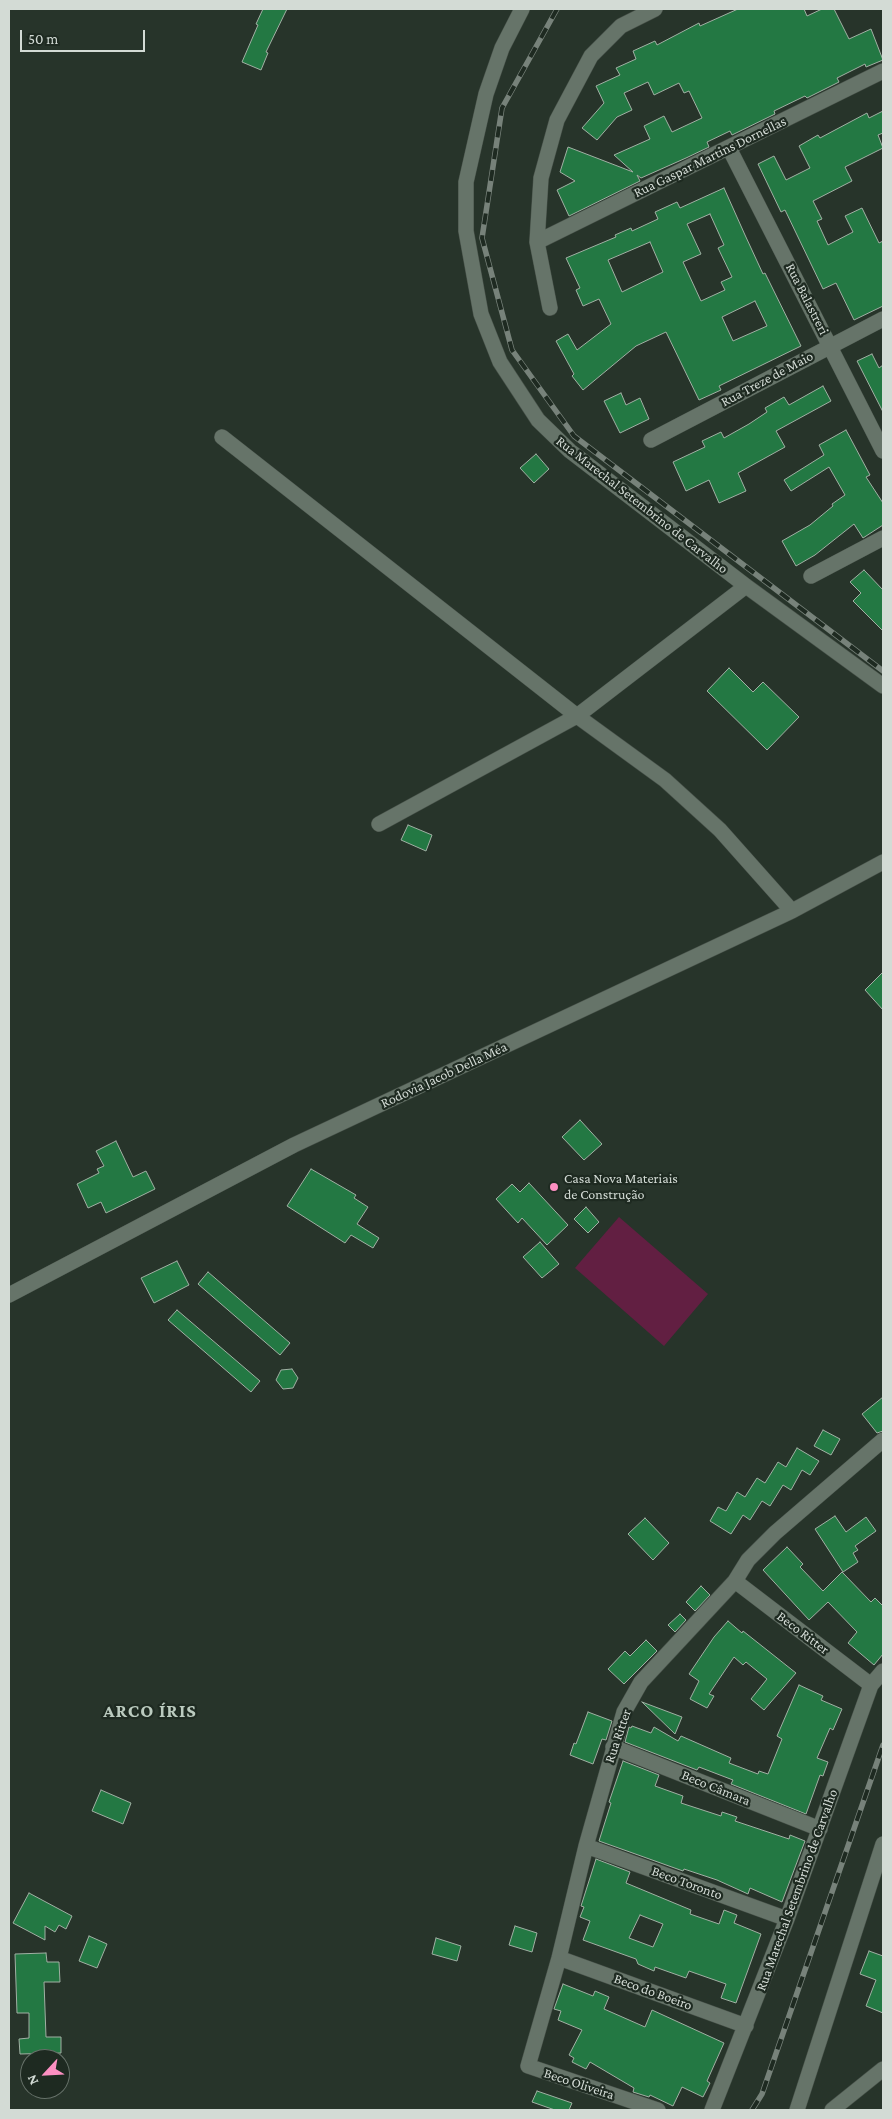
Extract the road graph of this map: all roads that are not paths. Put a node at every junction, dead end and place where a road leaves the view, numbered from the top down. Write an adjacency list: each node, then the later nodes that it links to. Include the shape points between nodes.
1 (522, 9): 14 (street, Rua Marechal Setembrino de Carvalho, via 502,48 486,94 466,182 466,231 481,314 500,362 538,420 570,451)
2 (655, 9): 5 (street, via 621,26 591,56 557,120 541,178)
3 (883, 70): 4 (street, Rua Gaspar Martins Dornellas)
4 (729, 148): 5 (street, Rua Gaspar Martins Dornellas); 8 (street, Rua Balastreri)
5 (537, 242): 6 (street)
6 (550, 308)
7 (883, 319): 8 (street, Rua Treze de Maio)
8 (831, 346): 10 (street, Rua Treze de Maio); 11 (street, Rua Balastreri)
9 (222, 437): 16 (street)
10 (650, 440)
11 (883, 451)
12 (883, 538): 13 (street)
13 (811, 576)
14 (746, 586): 15 (street, Rua Marechal Setembrino de Carvalho); 16 (street)
15 (883, 686)
16 (577, 716): 17 (street); 19 (street, via 665,780 720,830)
17 (380, 824)
18 (883, 862): 19 (street, Rodovia Jacob Della Méa)
19 (792, 910): 20 (street, Rodovia Jacob Della Méa, via 294,1145)
20 (9, 1295)
21 (883, 1440): 22 (street, Rua Ritter, via 776,1533 748,1560)
22 (735, 1581): 24 (street, Beco Ritter); 25 (street, Rua Ritter, via 641,1682 624,1712)
23 (883, 1671): 24 (street, Rua Marechal Setembrino de Carvalho)
24 (871, 1685): 26 (street, Rua Marechal Setembrino de Carvalho)
25 (613, 1747): 26 (street, Beco Câmara); 28 (street, Rua Ritter)
26 (820, 1829): 30 (street, Rua Marechal Setembrino de Carvalho)
27 (883, 1844): 29 (street)
28 (586, 1846): 30 (street, Beco Toronto); 31 (street, Rua Ritter)
29 (881, 1862): 37 (street)
30 (787, 1920): 32 (street, Rua Marechal Setembrino de Carvalho)
31 (559, 1958): 32 (street, Beco do Boeiro); 33 (street, Rua Ritter)
32 (746, 2026): 36 (street, Rua Marechal Setembrino de Carvalho)
33 (528, 2066): 35 (street, Beco Oliveira)
34 (883, 2069): 38 (street)
35 (658, 2110)
36 (712, 2110)
37 (797, 2110)
38 (832, 2110)

